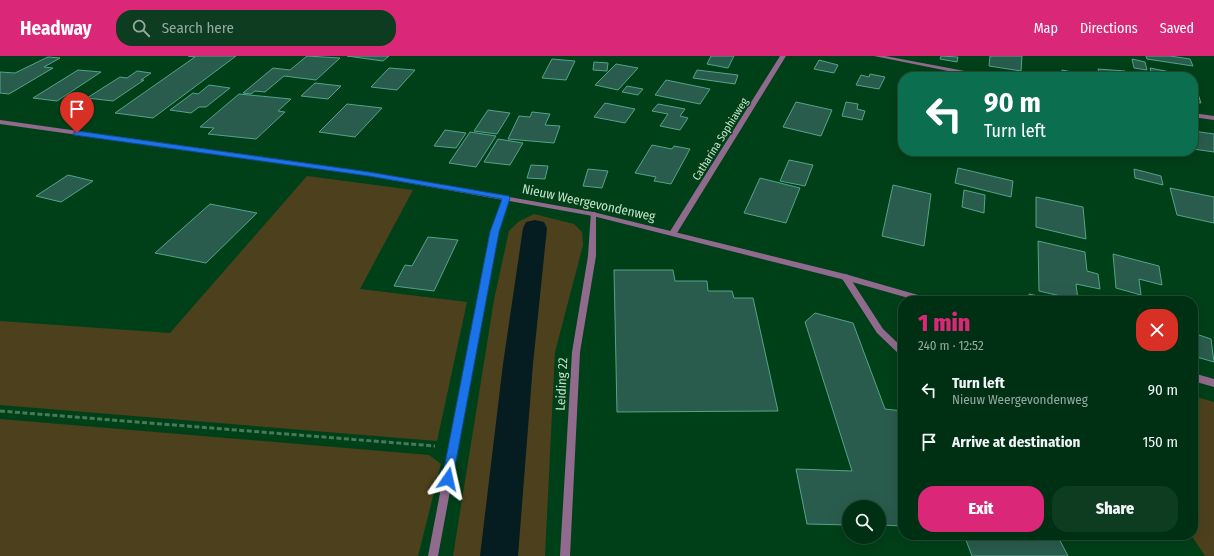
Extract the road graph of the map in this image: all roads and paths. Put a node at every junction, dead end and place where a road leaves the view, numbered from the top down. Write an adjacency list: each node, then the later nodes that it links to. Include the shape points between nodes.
1 (783, 56): 9 (street, Catharina Sophiaweg)
2 (877, 56): 3 (street)
3 (960, 72)
4 (1198, 116): 5 (street)
5 (1214, 118)
6 (0, 122): 7 (street, Nieuw Weergevondenweg, via 369,174)
7 (506, 198): 8 (street, Nieuw Weergevondenweg); 16 (street, via 494,232)
8 (593, 214): 9 (street, Nieuw Weergevondenweg); 18 (street, Leiding 22, via 592,256 576,352)
9 (673, 234): 10 (street, Nieuw Weergevondenweg)
10 (845, 277): 11 (street, Nieuw Weergevondenweg); 12 (street, via 880,331)
11 (912, 296)
12 (898, 348)
13 (1198, 378): 14 (street)
14 (1214, 383)
15 (0, 411): 16 (path)
16 (454, 448): 17 (street)
17 (433, 556)
18 (564, 556)

